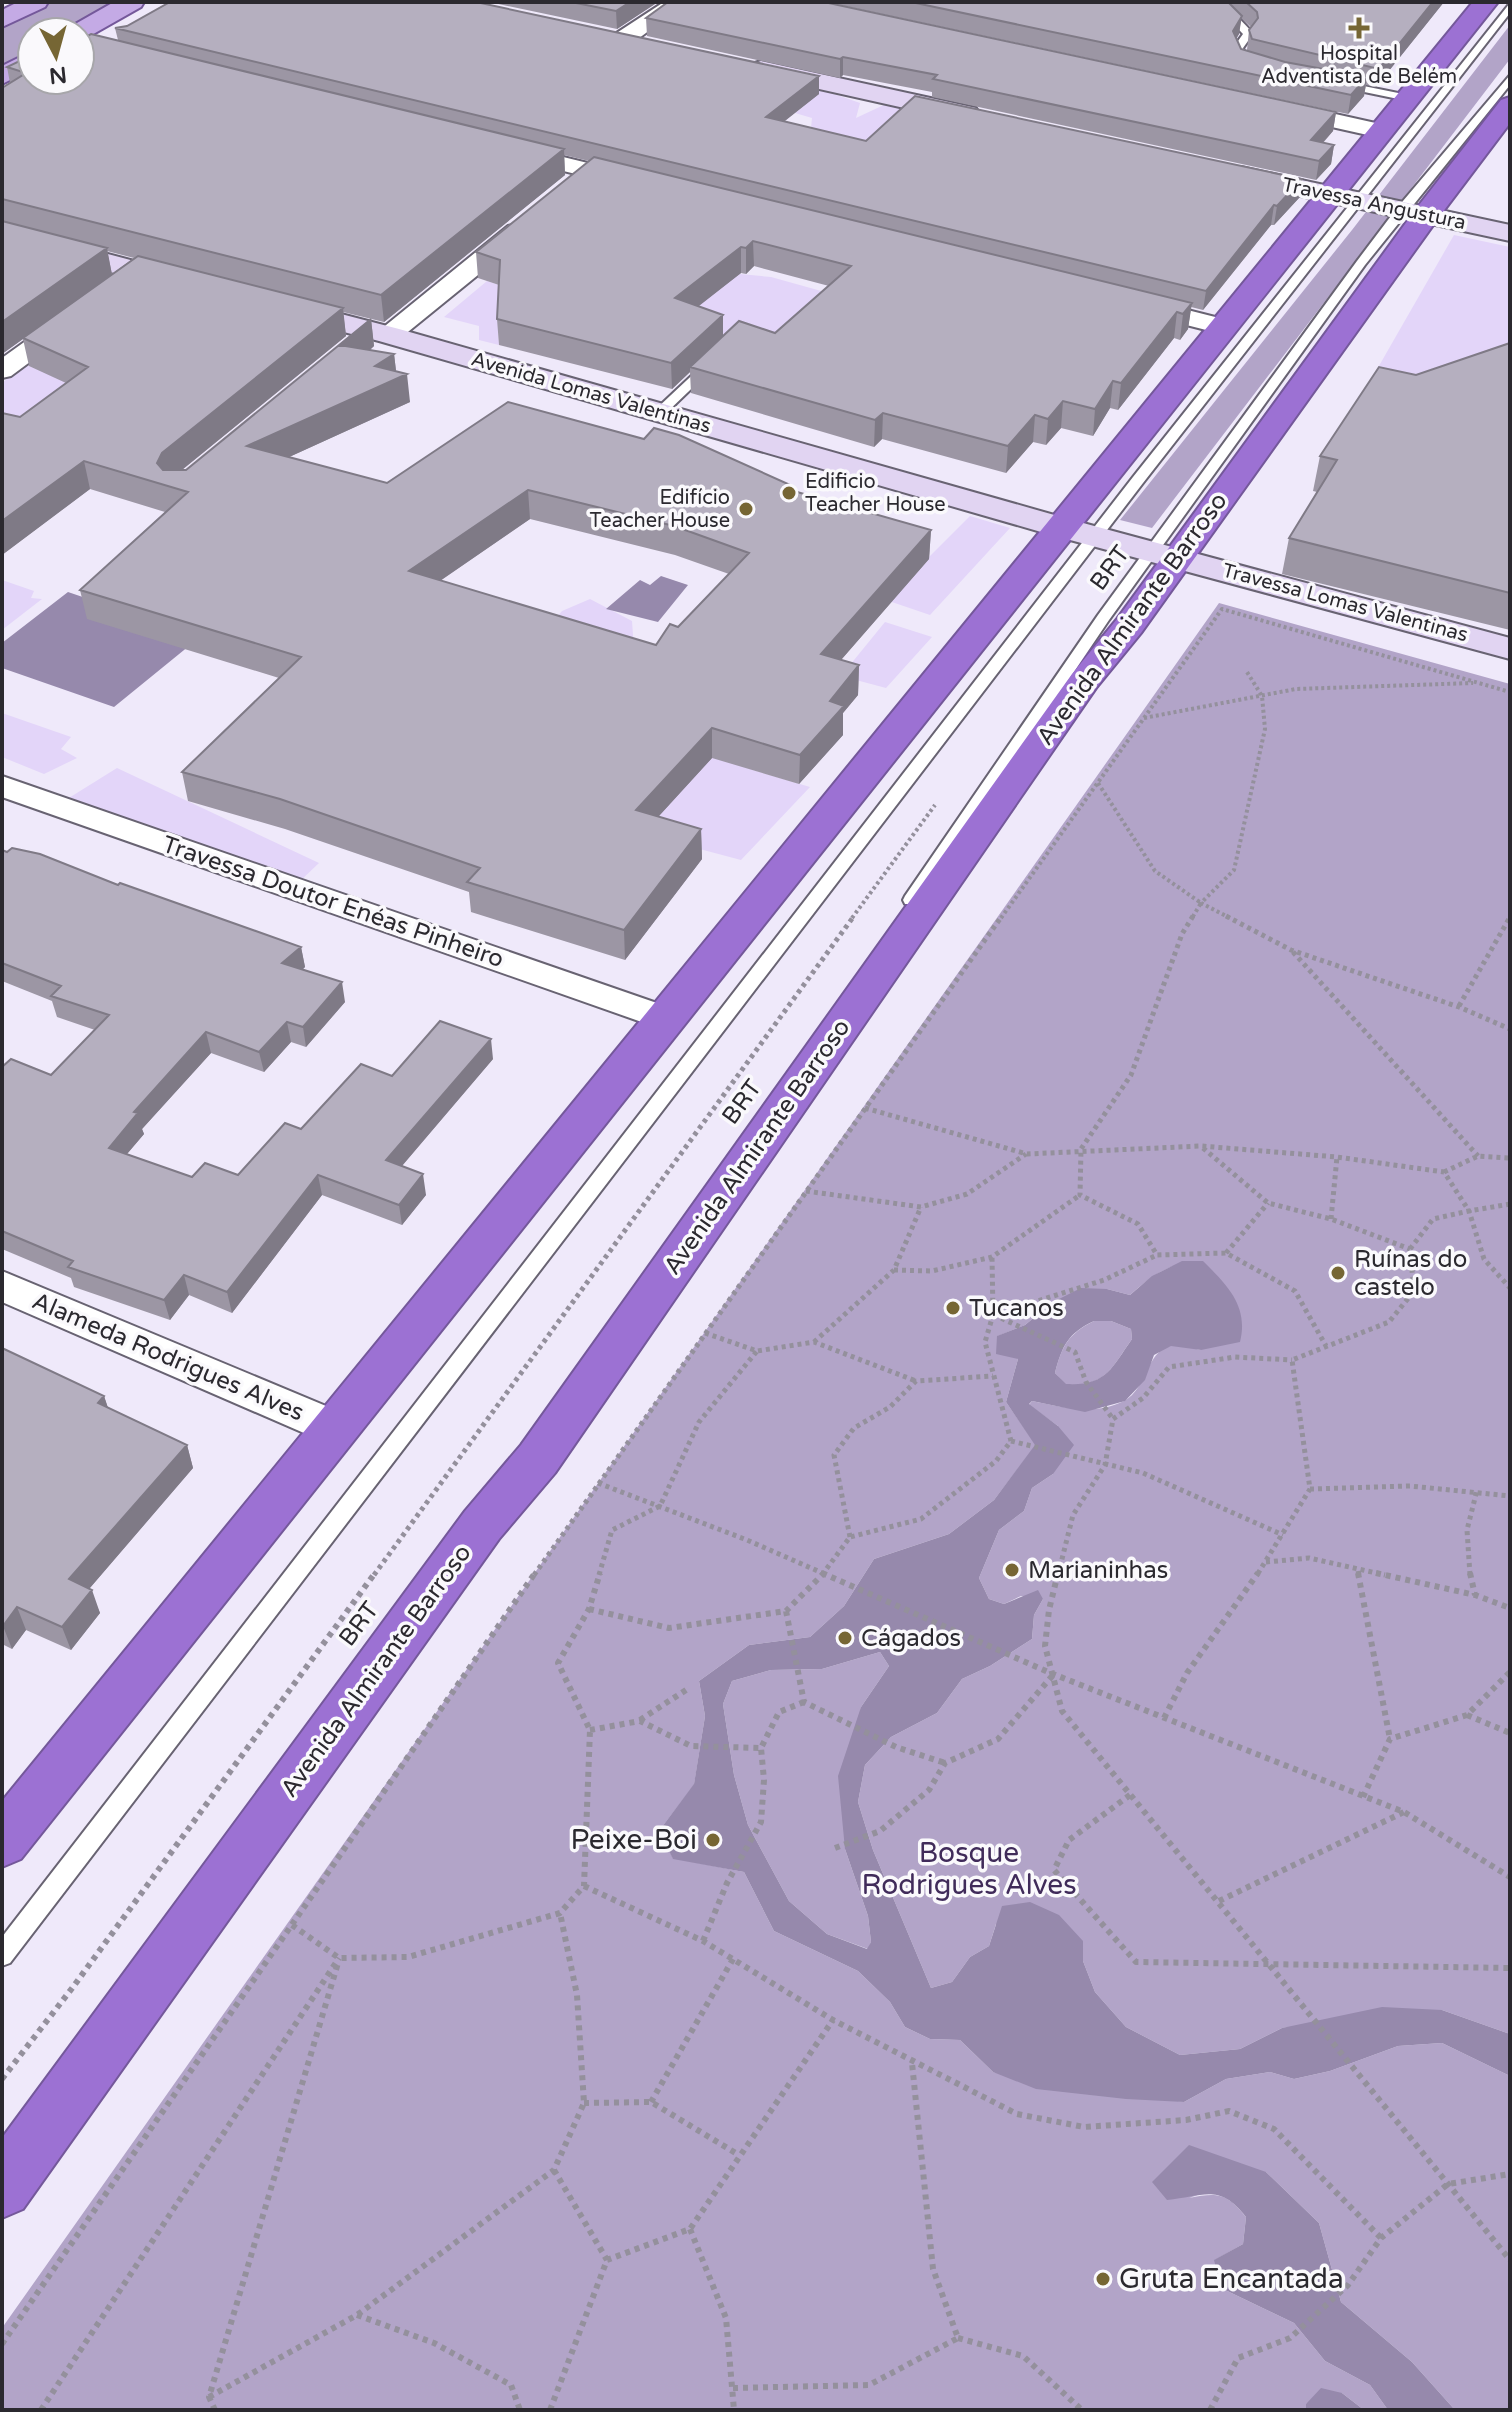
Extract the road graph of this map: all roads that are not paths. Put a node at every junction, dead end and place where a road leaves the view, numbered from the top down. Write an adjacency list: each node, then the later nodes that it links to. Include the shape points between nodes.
1 (36, 2): 7 (main road)
2 (132, 2): 8 (main road)
3 (678, 2): 10 (street)
4 (1207, 2): 13 (lane, via 1225,9 1248,34 1238,48 1243,62)
5 (1486, 2): 16 (highway)
6 (1510, 6): 27 (lane, BRT)
7 (2, 20)
8 (96, 33)
9 (592, 33): 10 (street)
10 (623, 39): 11 (street)
11 (654, 46)
12 (731, 63): 19 (street)
13 (1256, 66)
14 (1510, 78): 28 (lane)
15 (1325, 81): 16 (lane)
16 (1408, 98): 20 (highway)
17 (1259, 104): 20 (street)
18 (1510, 105): 28 (highway, Avenida Almirante Barroso)
19 (996, 121)
20 (1381, 131): 26 (highway)
21 (497, 148): 23 (street)
22 (1213, 168): 26 (street, Travessa Angustura)
23 (590, 171): 24 (street); 25 (street)
24 (652, 186)
25 (567, 190)
26 (1329, 194): 27 (street, Travessa Angustura); 38 (highway)
27 (1359, 201): 28 (street, Travessa Angustura); 44 (lane, BRT)
28 (1413, 212): 30 (street, Travessa Angustura); 45 (highway, Avenida Almirante Barroso)
29 (531, 219): 39 (street)
30 (1510, 233)
31 (2, 234): 32 (street)
32 (138, 271): 33 (street); 34 (street)
33 (113, 289)
34 (211, 290)
35 (1114, 300): 38 (street)
36 (255, 301): 39 (street, Avenida Lomas Valentinas)
37 (89, 307): 42 (street)
38 (1222, 326): 44 (highway)
39 (380, 333): 40 (street); 43 (street, Avenida Lomas Valentinas)
40 (348, 351)
41 (717, 358): 43 (lane)
42 (2, 370)
43 (659, 413): 44 (street, Avenida Lomas Valentinas)
44 (1077, 532): 45 (street, Avenida Lomas Valentinas); 48 (highway); 55 (lane, BRT)
45 (1165, 555): 46 (street, Travessa Lomas Valentinas); 50 (lane, BRT); 56 (highway, Avenida Almirante Barroso, via 1084,681 538,1459 482,1525)
46 (1510, 649)
47 (2, 786): 48 (street, Travessa Doutor Enéas Pinheiro)
48 (665, 1018): 51 (highway)
49 (2, 1286): 51 (street, Alameda Rodrigues Alves)
50 (613, 1320)
51 (335, 1428): 54 (highway)
52 (492, 1485): 53 (lane, BRT)
53 (302, 1741)
54 (2, 1842)
55 (2, 1955)
56 (2, 2188)

